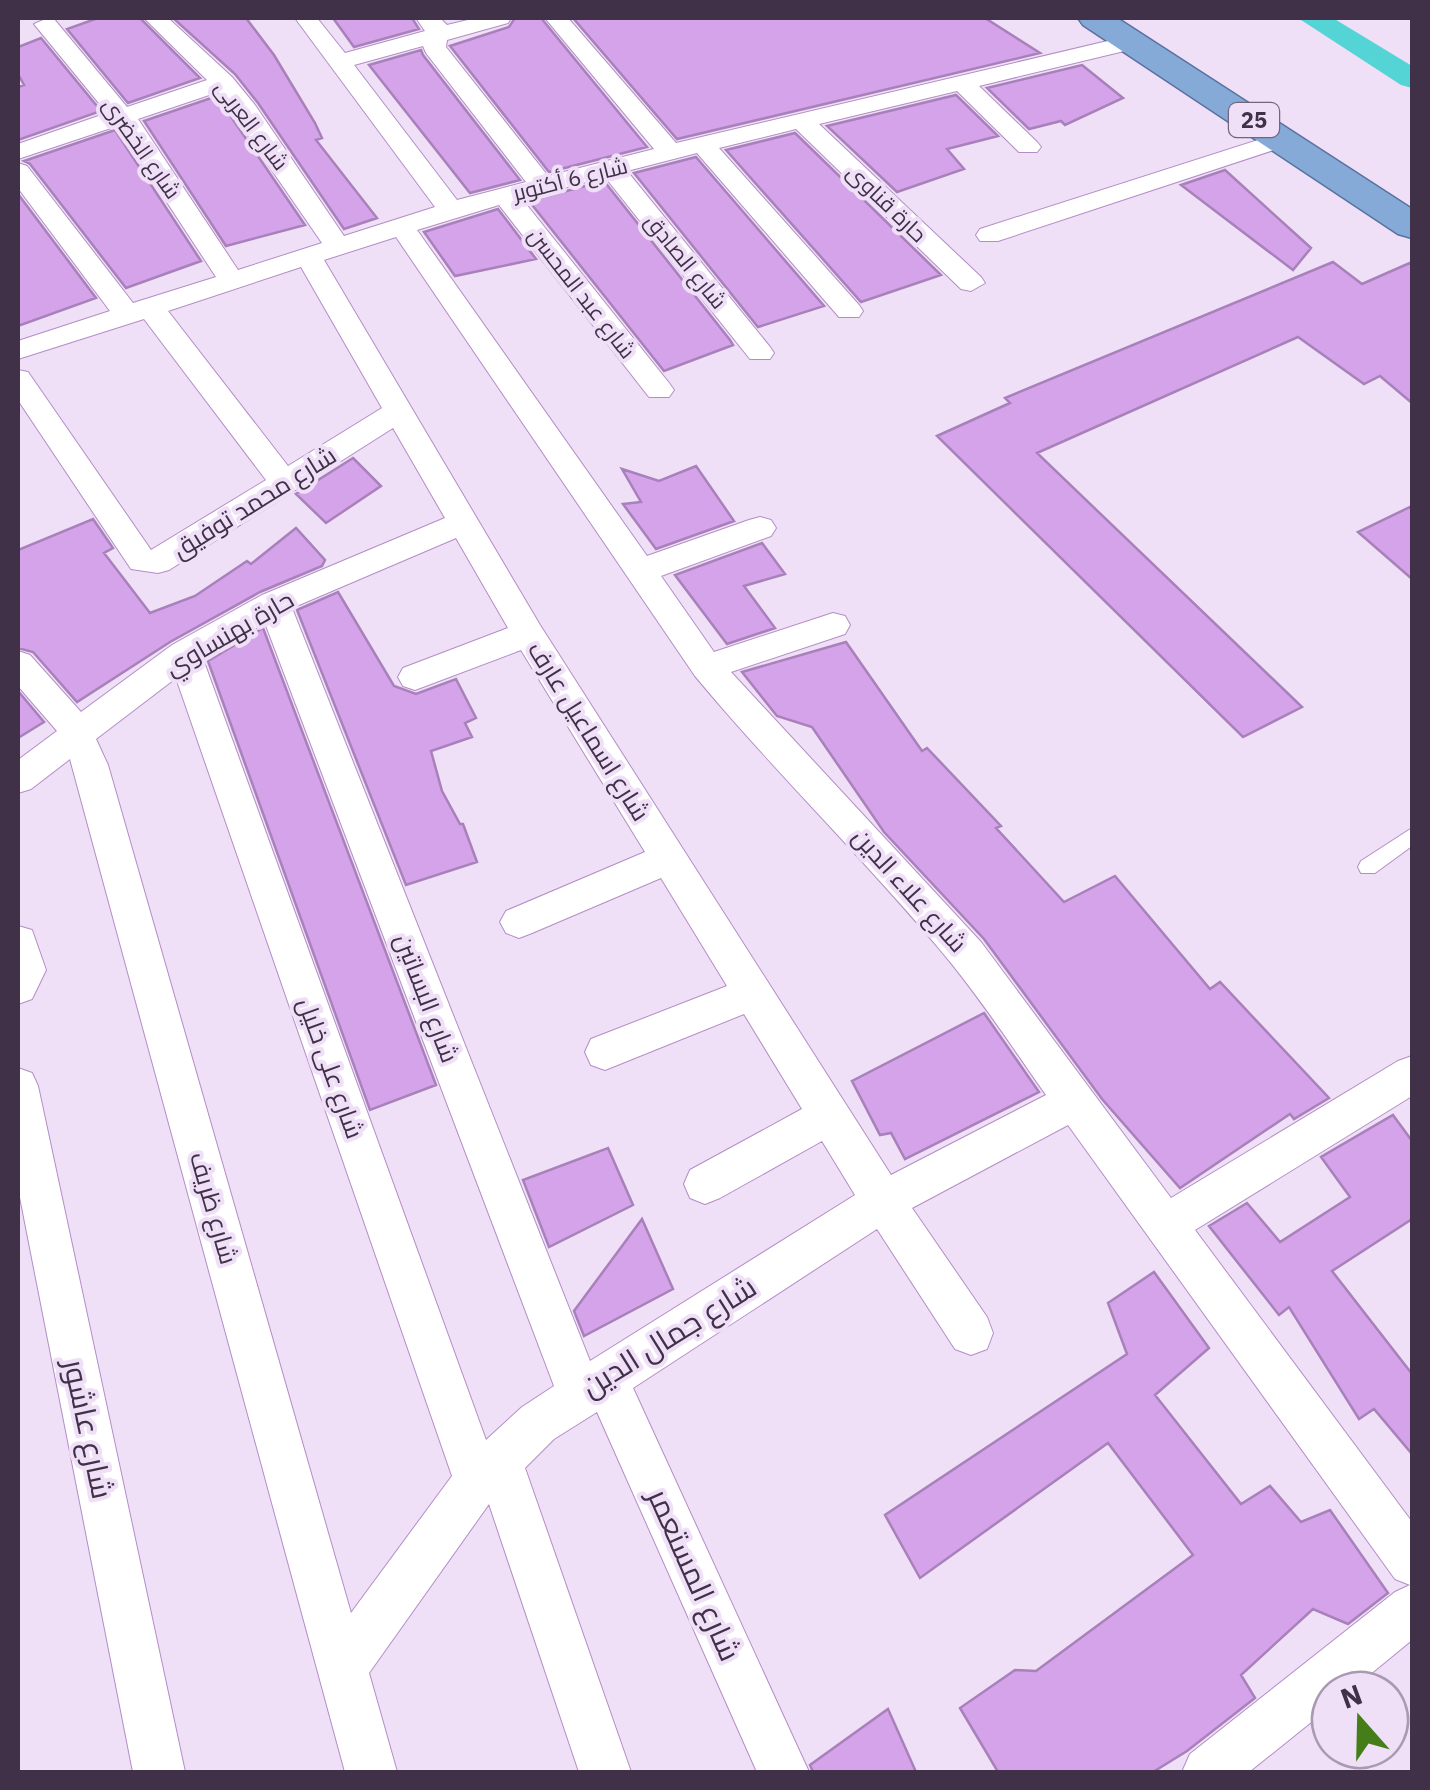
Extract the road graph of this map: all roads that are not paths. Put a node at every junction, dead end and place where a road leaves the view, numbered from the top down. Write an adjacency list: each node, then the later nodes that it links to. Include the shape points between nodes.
1 (155, 18): 11 (street, شارع العربى)
2 (306, 18): 10 (street)
3 (500, 18): 7 (street)
4 (556, 18): 19 (street)
5 (1095, 18): 8 (highway, 25)
6 (54, 21): 9 (street); 13 (street, شارع الخضرى)
7 (430, 27): 10 (street); 22 (street, via 434,48)
8 (1133, 30): 12 (street, شارع 6 أكتوبر); 15 (highway, 25); 24 (highway, 25)
9 (18, 33)
10 (339, 62): 25 (street)
11 (222, 82): 13 (street); 29 (street, شارع العربى)
12 (964, 84): 14 (street, شارع 6 أكتوبر); 17 (street)
13 (123, 116): 18 (street); 30 (street, شارع الخضرى)
14 (804, 122): 16 (street, شارع 6 أكتوبر); 31 (street, حارة قناوى)
15 (1283, 139): 27 (highway, 25); 28 (street)
16 (705, 146): 19 (street, شارع 6 أكتوبر); 33 (street)
17 (1028, 146)
18 (18, 152)
19 (670, 152): 20 (street, شارع 6 أكتوبر)
20 (612, 169): 22 (street, شارع 6 أكتوبر); 35 (street, شارع الصادق)
21 (18, 171): 32 (street)
22 (542, 186): 23 (street, شارع 6 أكتوبر)
23 (506, 195): 25 (street, شارع 6 أكتوبر); 37 (street, شارع عبد المحسن)
24 (1412, 200)
25 (451, 210): 26 (street, شارع 6 أكتوبر)
26 (401, 225): 29 (street, شارع 6 أكتوبر); 42 (street, شارع علاء الدين)
27 (1412, 226)
28 (989, 235)
29 (321, 249): 30 (street, شارع 6 أكتوبر); 38 (street, شارع اسماعيل عارف)
30 (231, 279): 32 (street, شارع 6 أكتوبر)
31 (971, 283)
32 (139, 311): 34 (street, شارع 6 أكتوبر); 39 (street)
33 (849, 311)
34 (18, 350)
35 (760, 353)
36 (18, 380): 39 (street, شارع محمد توفيق, via 145,563 158,562)
37 (660, 390)
38 (399, 411): 39 (street, شارع محمد توفيق); 40 (street, شارع اسماعيل عارف)
39 (284, 483)
40 (461, 524): 43 (street, حارة بهنساوي); 45 (street, شارع اسماعيل عارف)
41 (760, 528): 42 (street)
42 (643, 570): 48 (street, شارع علاء الدين)
43 (274, 604): 46 (street, حارة بهنساوي); 68 (street, شارع البساتين)
44 (833, 625): 48 (street)
45 (528, 634): 49 (street); 53 (street, شارع اسماعيل عارف)
46 (184, 654): 50 (street, حارة بهنساوي); 69 (street, شارع على خليل)
47 (18, 664): 50 (street, شارع ظريف)
48 (707, 667): 62 (street, شارع علاء الدين, via 967,954)
49 (416, 677)
50 (76, 732): 51 (street, حارة بهنساوي); 72 (street, شارع ظريف, via 96,784)
51 (18, 779)
52 (1412, 836): 54 (lane)
53 (670, 858): 55 (street); 58 (street, شارع اسماعيل عارف)
54 (1368, 867)
55 (519, 922)
56 (18, 942): 57 (street, via 27,970)
57 (18, 986)
58 (752, 993): 59 (street); 63 (street, شارع اسماعيل عارف)
59 (605, 1052)
60 (1412, 1074): 66 (street)
61 (18, 1086): 73 (street, شارع عاشور)
62 (1076, 1100): 65 (street, شارع جمال الدين); 66 (street, شارع علاء الدين)
63 (830, 1116): 64 (street); 65 (street, شارع اسماعيل عارف)
64 (706, 1184)
65 (882, 1201): 67 (street, شارع اسماعيل عارف); 68 (street, شارع جمال الدين)
66 (1165, 1225): 70 (street, شارع علاء الدين)
67 (971, 1333)
68 (593, 1386): 69 (street, شارع جمال الدين, via 538,1422); 76 (street, شارع المستعمر)
69 (488, 1470): 72 (street, شارع جمال الدين); 75 (street, شارع على خليل)
70 (1412, 1562)
71 (1412, 1608): 77 (street)
72 (342, 1668): 74 (street, شارع ظريف)
73 (159, 1772)
74 (371, 1772)
75 (605, 1772)
76 (783, 1772)
77 (1208, 1772)

